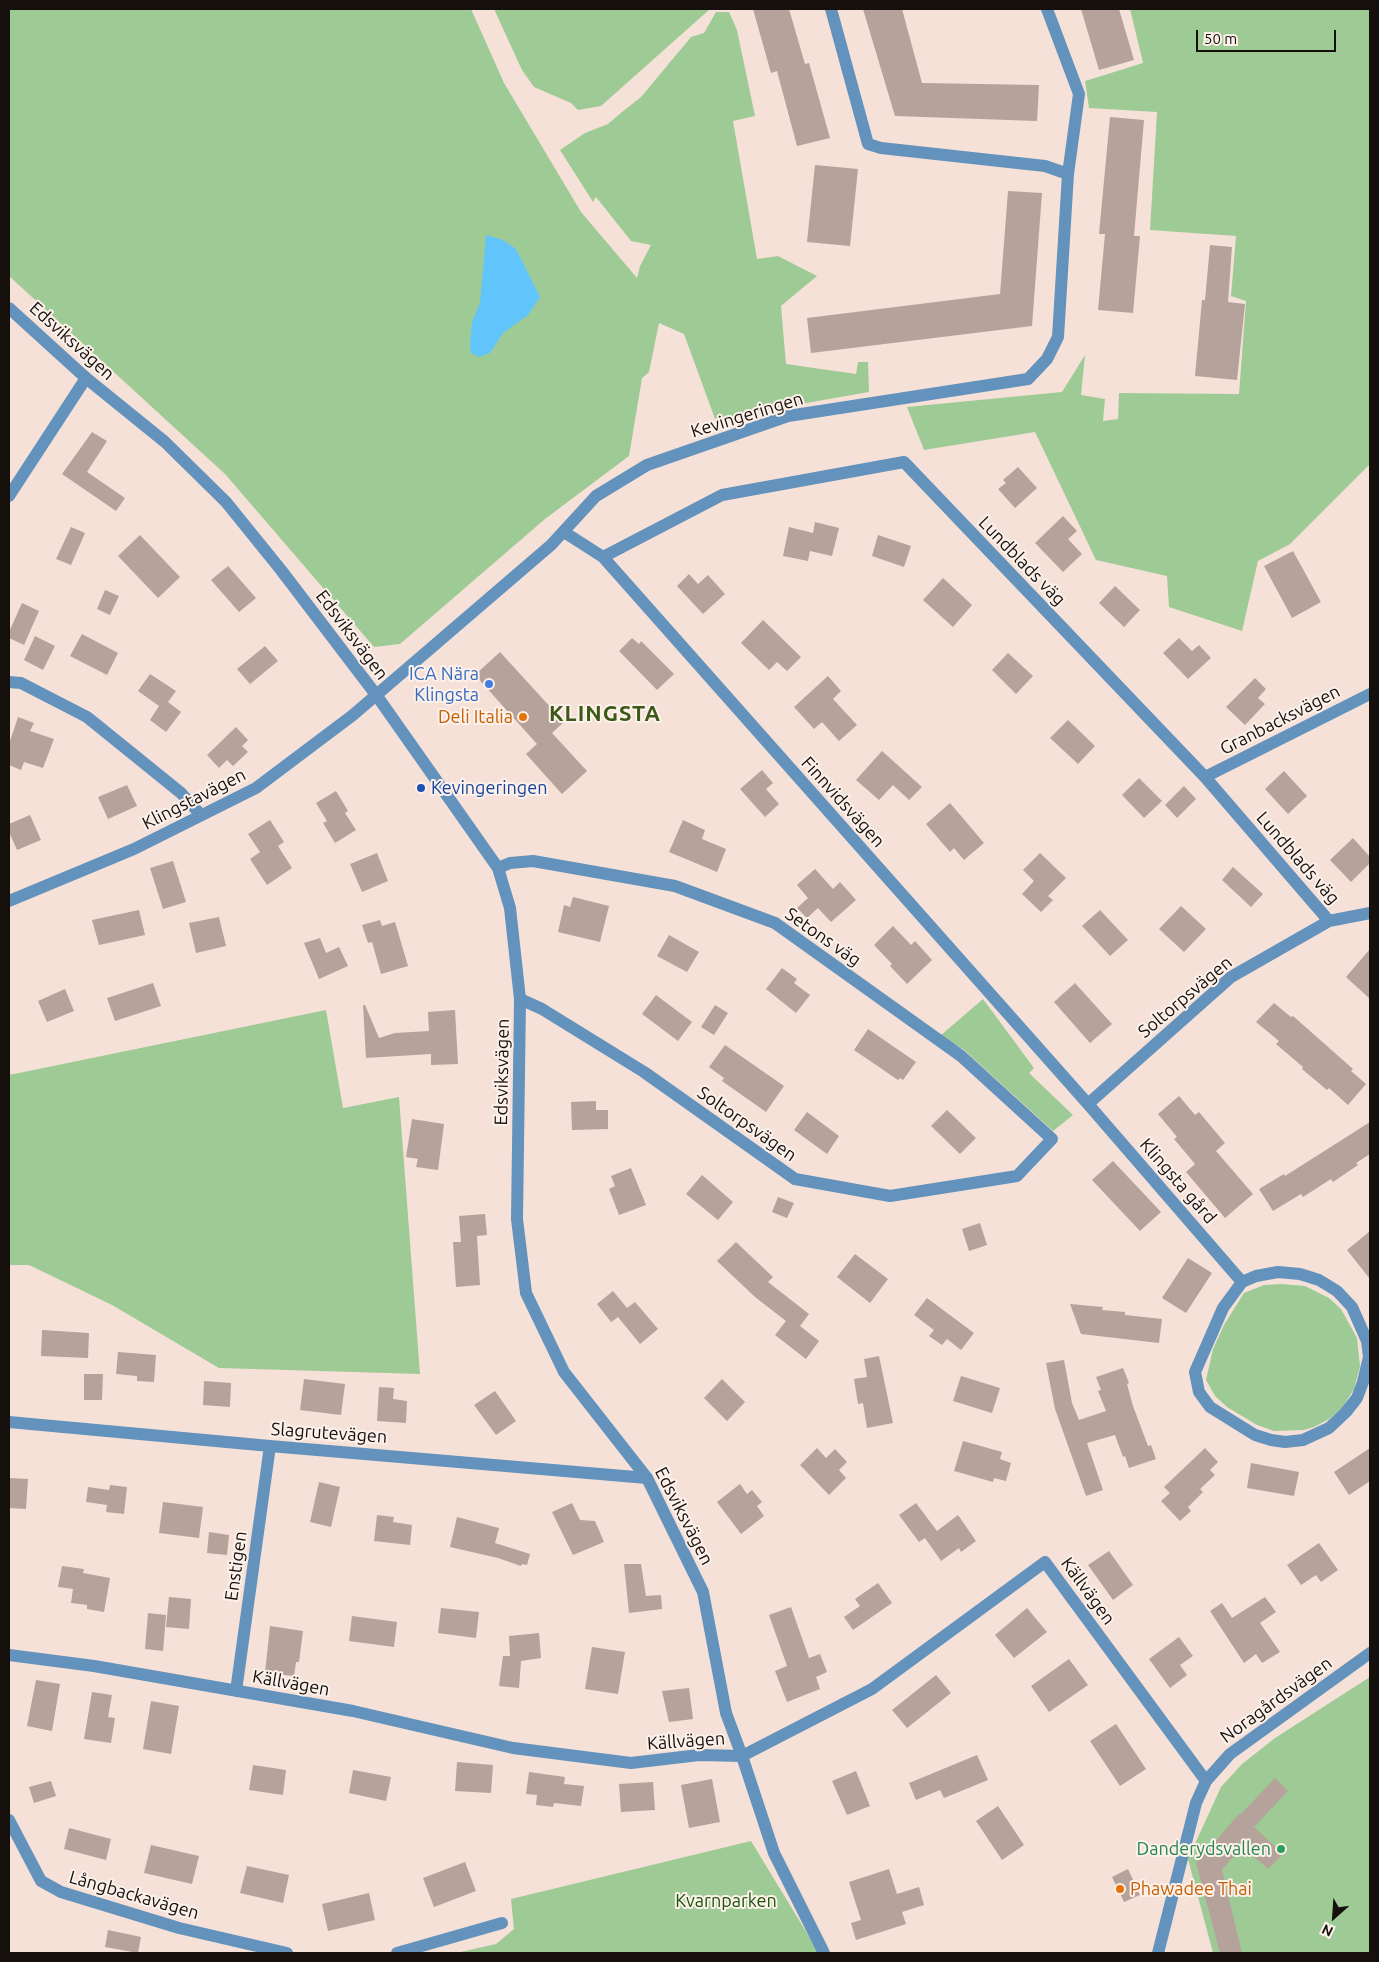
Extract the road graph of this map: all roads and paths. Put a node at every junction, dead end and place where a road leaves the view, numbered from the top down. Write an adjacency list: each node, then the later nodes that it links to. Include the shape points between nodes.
1 (831, 9): 3 (street, via 868,144 1045,166)
2 (1046, 9): 3 (street, Kevingeringen, via 1079,94)
3 (1068, 174): 7 (street, Kevingeringen, via 1058,336 1047,359 1028,379 788,416 647,465 596,496)
4 (9, 308): 5 (street, Edsviksvägen)
5 (86, 378): 6 (street); 11 (street, Edsviksvägen, via 165,442 226,502)
6 (9, 496)
7 (564, 532): 8 (street, Finnvidsvägen); 11 (street, Kevingeringen)
8 (602, 557): 12 (street, Lundblads väg, via 722,495 904,462); 19 (street, Finnvidsvägen)
9 (9, 682): 13 (street, via 21,683 87,717 181,793)
10 (1370, 694): 12 (street, Granbacksvägen)
11 (376, 696): 13 (street, Klingstavägen, via 256,788); 14 (street, Edsviksvägen)
12 (1205, 777): 17 (street, Lundblads väg)
13 (201, 815): 15 (street, Klingstavägen, via 134,849)
14 (498, 868): 18 (street, Edsviksvägen, via 510,908); 20 (street, Setons väg, via 510,863 533,861 675,886 775,923 961,1056)
15 (9, 901)
16 (1370, 913): 17 (street, Soltorpsvägen)
17 (1330, 921): 19 (street, Soltorpsvägen, via 1231,977)
18 (520, 999): 20 (street, Soltorpsvägen, via 542,1009 644,1072 795,1179 890,1196 910,1193 1017,1176); 24 (street, Edsviksvägen, via 517,1218 526,1293 564,1372)
19 (1088, 1104): 21 (street, Klingsta gård)
20 (1052, 1139)
21 (1242, 1282): 21 (street, via 1223,1308 1195,1372 1199,1392 1210,1406 1255,1435 1285,1442 1303,1440 1329,1428 1357,1398 1369,1357 1367,1341 1352,1307 1337,1291 1300,1274 1278,1272)
22 (9, 1422): 23 (street, Slagrutevägen)
23 (270, 1446): 24 (street, Slagrutevägen); 27 (street, Enstigen)
24 (647, 1478): 28 (street, Edsviksvägen, via 703,1592 726,1713)
25 (1370, 1653): 29 (street, Noragårdsvägen, via 1230,1754)
26 (9, 1654): 27 (street, Källvägen)
27 (236, 1691): 28 (street, Källvägen, via 353,1711 523,1750 631,1763 699,1755)
28 (742, 1756): 29 (street, Källvägen, via 872,1689 1045,1562); 34 (street, Edsviksvägen, via 774,1853)
29 (1206, 1782): 35 (street, Noragårdsvägen, via 1196,1803)
30 (9, 1820): 32 (street, Långbackavägen, via 41,1882 61,1892 179,1928)
31 (502, 1923): 33 (street)
32 (287, 1953)
33 (397, 1953)
34 (824, 1953)
35 (1158, 1953)

